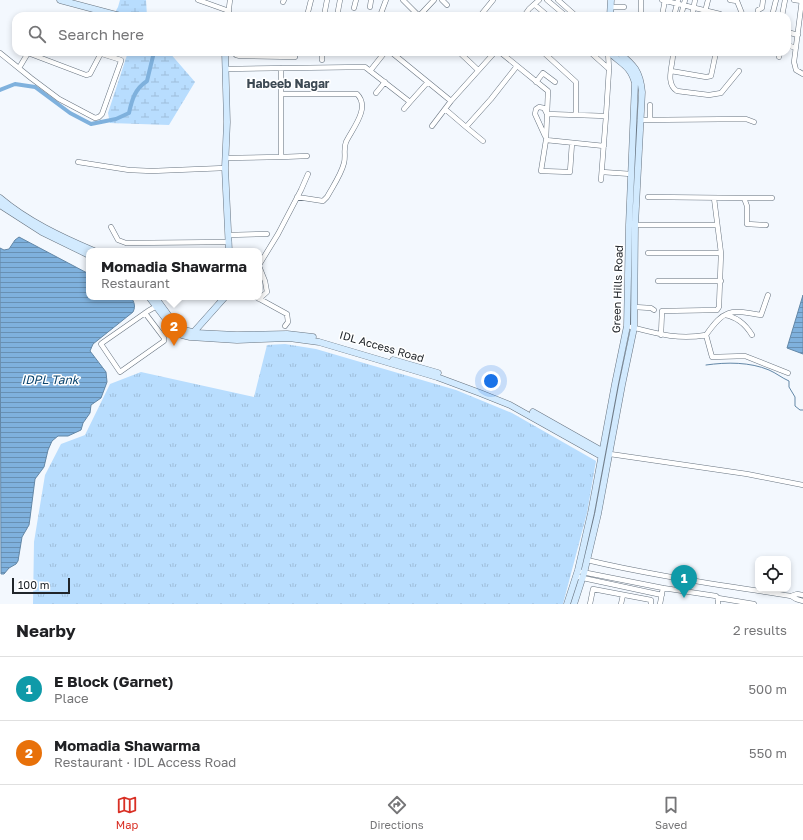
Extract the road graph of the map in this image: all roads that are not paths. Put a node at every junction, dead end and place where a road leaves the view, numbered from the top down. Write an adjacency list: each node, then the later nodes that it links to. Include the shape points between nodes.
1 (60, 0): 38 (street)
2 (198, 0): 39 (street)
3 (230, 0): 40 (street)
4 (311, 0): 41 (street)
5 (327, 0): 42 (street)
6 (340, 0): 37 (street)
7 (356, 0): 35 (street)
8 (371, 0): 33 (street)
9 (386, 0): 43 (street)
10 (403, 0): 44 (street)
11 (434, 0): 45 (street)
12 (442, 0): 31 (street)
13 (493, 0): 46 (street)
14 (540, 0): 32 (street)
15 (547, 0): 49 (street)
16 (558, 0): 50 (street)
17 (642, 0): 51 (street)
18 (664, 0): 28 (street); 52 (street)
19 (695, 0): 36 (street)
20 (708, 0): 57 (street)
21 (730, 0): 27 (street)
22 (763, 0): 59 (street, via 762,8)
23 (776, 0): 60 (street)
24 (785, 0): 61 (street)
25 (794, 0): 26 (street)
26 (802, 0): 63 (street)
27 (737, 1): 58 (street)
28 (678, 2): 29 (street); 53 (street)
29 (684, 2): 36 (street); 54 (street)
30 (611, 3): 34 (street)
31 (447, 5)
32 (535, 5): 47 (street); 48 (street)
33 (370, 7)
34 (624, 7)
35 (354, 8)
36 (694, 8): 55 (street); 56 (street)
37 (338, 11)
38 (105, 12)
39 (226, 12)
40 (228, 12)
41 (308, 12)
42 (325, 12)
43 (382, 12)
44 (412, 12)
45 (423, 12)
46 (483, 12)
47 (527, 12)
48 (543, 12)
49 (561, 12)
50 (572, 12)
51 (641, 12)
52 (662, 12)
53 (675, 12)
54 (682, 12)
55 (693, 12)
56 (702, 12)
57 (704, 12)
58 (741, 12)
59 (758, 12)
60 (773, 12)
61 (783, 12)
62 (791, 33): 63 (street)
63 (798, 35): 65 (street)
64 (791, 46): 65 (street)
65 (796, 48): 97 (street, via 796,70)
66 (0, 53): 89 (street)
67 (26, 56): 89 (street)
68 (36, 56): 69 (street, via 86,75 90,74)
69 (101, 56)
70 (108, 56): 89 (street, via 121,61 102,114 95,118 60,99)
71 (225, 56): 91 (street)
72 (240, 56): 86 (street)
73 (322, 56): 87 (street)
74 (381, 56): 94 (street)
75 (396, 56): 101 (street)
76 (463, 56): 93 (street)
77 (491, 56): 93 (street)
78 (505, 56): 88 (street)
79 (547, 56): 111 (street, via 576,82)
80 (594, 56): 92 (street)
81 (609, 56): 92 (street)
82 (614, 56): 129 (street, Green Hills Road, via 630,69 635,83)
83 (623, 56): 113 (street, Green Hills Road, via 632,63 639,76 642,92)
84 (673, 56): 95 (street)
85 (716, 56): 95 (street, via 711,76)
86 (295, 57)
87 (322, 60)
88 (517, 66): 98 (street); 117 (street)
89 (19, 68)
90 (281, 68): 91 (street); 94 (street, via 364,67); 104 (street)
91 (226, 69): 124 (street)
92 (609, 69): 112 (street)
93 (478, 70): 105 (street)
94 (370, 71): 99 (street)
95 (671, 71): 96 (street, via 670,83 674,90 712,95 724,90)
96 (739, 71)
97 (803, 74)
98 (537, 81): 100 (street, via 544,73); 102 (street); 110 (street, via 548,91)
99 (385, 82): 103 (street); 106 (street)
100 (555, 82)
101 (427, 83): 105 (street); 106 (street)
102 (542, 84)
103 (376, 93)
104 (281, 94): 122 (street); 131 (street, via 357,94 362,102 361,110 346,142 345,163 327,197 323,201)
105 (451, 101): 109 (street)
106 (410, 102): 108 (street)
107 (650, 105): 114 (street)
108 (404, 109)
109 (445, 109): 116 (street); 117 (street)
110 (547, 114): 111 (street); 118 (street); 118 (street, via 544,108 536,109 535,114)
111 (576, 115): 112 (street)
112 (606, 116): 121 (street)
113 (640, 120): 114 (street); 138 (street, Green Hills Road)
114 (650, 120): 115 (street, via 746,119)
115 (754, 122)
116 (432, 126)
117 (466, 127): 119 (street)
118 (546, 140): 120 (street); 120 (street, via 541,171 570,172)
119 (483, 141)
120 (572, 143): 121 (street)
121 (604, 146): 127 (street)
122 (281, 156): 123 (street); 124 (street)
123 (307, 156)
124 (226, 158): 126 (street)
125 (78, 162): 126 (street, via 152,171)
126 (225, 168): 143 (street)
127 (602, 172): 129 (street); 130 (street)
128 (308, 174): 131 (street)
129 (631, 174): 168 (street, Green Hills Road)
130 (601, 180)
131 (297, 197): 150 (street)
132 (648, 197): 134 (street)
133 (0, 198): 145 (street, via 63,238)
134 (714, 198): 135 (street); 139 (street)
135 (744, 198): 136 (street); 140 (street, via 747,206 747,224)
136 (772, 198)
137 (0, 205): 149 (street, via 42,232)
138 (635, 225): 139 (street); 161 (street, Green Hills Road)
139 (717, 225): 148 (street)
140 (766, 225)
141 (111, 227): 144 (street, via 118,240 126,243)
142 (267, 234): 143 (street)
143 (229, 235): 144 (street)
144 (229, 242): 146 (street)
145 (87, 248)
146 (229, 248)
147 (648, 252): 148 (street)
148 (721, 252): 153 (street)
149 (86, 254)
150 (262, 261)
151 (262, 272): 154 (street, via 267,292)
152 (658, 280): 153 (street)
153 (721, 281): 163 (street)
154 (262, 295)
155 (768, 295): 165 (street, via 761,315 734,312)
156 (151, 300): 160 (street)
157 (157, 300): 169 (street, via 178,328)
158 (222, 300): 169 (street)
159 (262, 300): 167 (street, via 288,314)
160 (155, 306): 164 (street); 169 (street, via 174,330 182,335)
161 (634, 307): 162 (street); 168 (street, Green Hills Road)
162 (654, 310)
163 (717, 310): 166 (street); 170 (street, via 662,311)
164 (145, 313): 164 (street, via 101,344 120,372 164,341)
165 (723, 315): 171 (street); 172 (street, via 731,316 742,323)
166 (716, 316)
167 (286, 326)
168 (631, 327): 170 (street); 174 (street, Green Hills Road, via 615,384); 175 (street, Green Hills Road)
169 (192, 335): 174 (street, via 237,340 288,338 319,342 455,383 533,415)
170 (661, 335): 171 (street)
171 (706, 335): 173 (street, via 712,357 745,356)
172 (752, 335)
173 (788, 373)
174 (602, 454): 178 (street, Green Hills Road)
175 (610, 454): 176 (street); 177 (street, Green Hills Road)
176 (803, 485)
177 (587, 560): 179 (street, Green Hills Road); 186 (street)
178 (577, 573): 179 (street); 189 (street, Green Hills Road)
179 (584, 575): 180 (street); 181 (street); 190 (street, Green Hills Road)
180 (626, 580): 181 (street); 182 (street)
181 (626, 587): 184 (street)
182 (663, 588): 184 (street); 187 (street)
183 (623, 595): 191 (street, via 594,589); 192 (street); 193 (street, via 651,600)
184 (662, 595): 194 (street)
185 (803, 595): 186 (street)
186 (791, 596): 188 (street)
187 (718, 598): 195 (street); 196 (street)
188 (803, 601)
189 (567, 604)
190 (574, 604)
191 (590, 604)
192 (621, 604)
193 (651, 604)
194 (660, 604)
195 (718, 604)
196 (751, 604)

